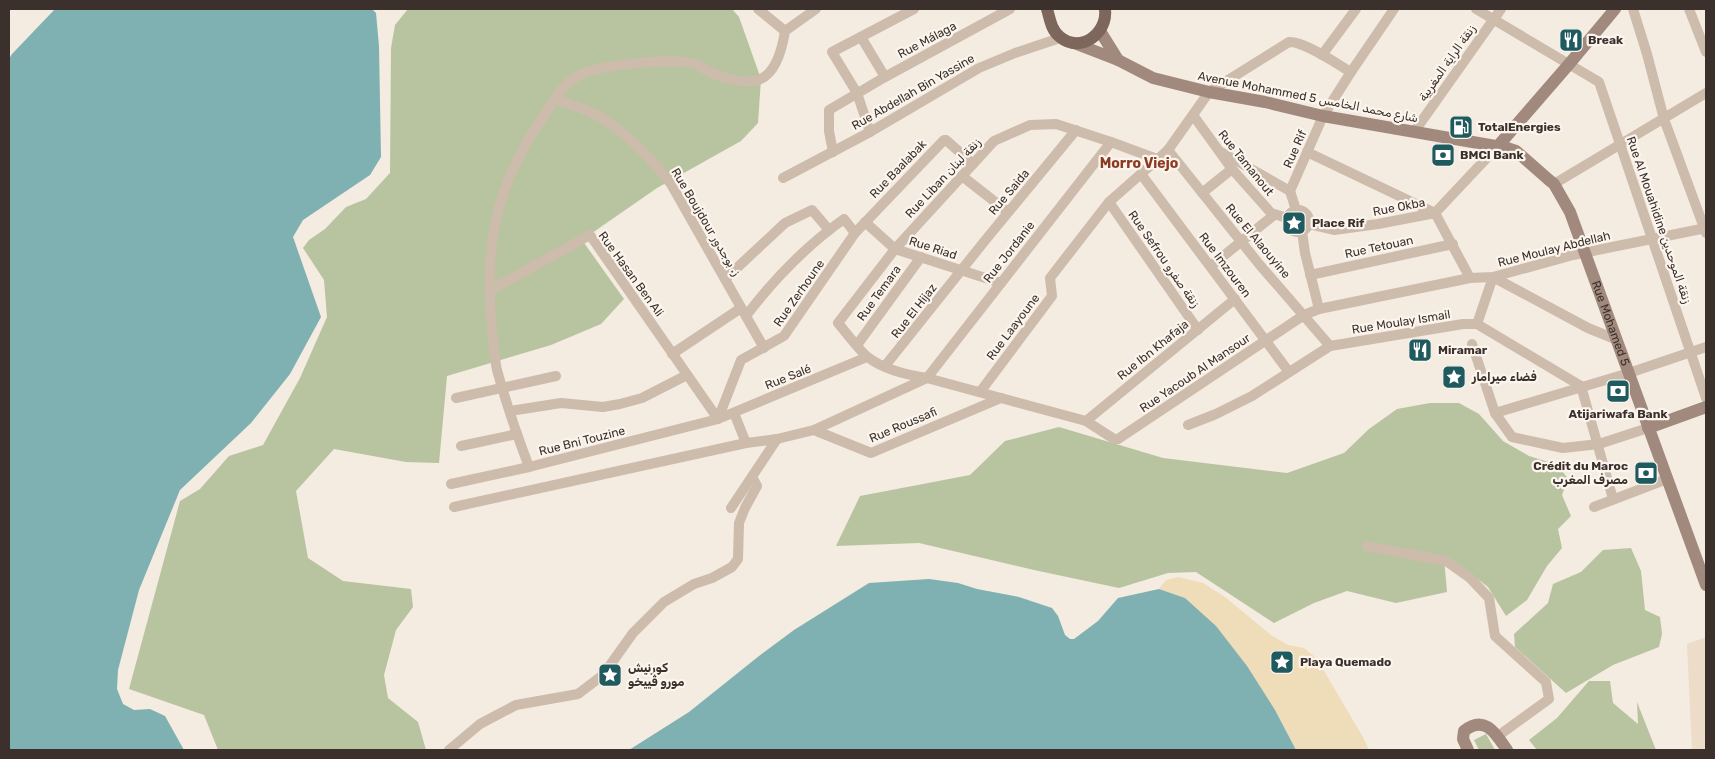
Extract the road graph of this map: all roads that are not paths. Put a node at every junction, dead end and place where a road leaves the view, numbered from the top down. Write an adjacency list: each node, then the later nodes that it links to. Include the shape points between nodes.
1 (758, 9): 17 (street)
2 (816, 9): 17 (street)
3 (914, 9): 18 (street)
4 (1008, 9): 26 (street, Rue Málaga)
5 (1110, 9): 16 (street)
6 (1356, 9): 22 (street)
7 (1394, 9): 25 (street, Rue Rif)
8 (1476, 9): 15 (street, Rue Al Mouahidine زنقة الموحدين)
9 (1501, 9): 15 (street, زنقة الراية المغربية)
10 (1605, 9): 24 (street)
11 (1615, 9): 24 (street)
12 (1633, 9): 33 (street)
13 (1689, 9): 21 (street)
14 (1048, 10): 19 (main road, via 1051,26)
15 (1494, 19): 24 (street, Rue Al Mouahidine زنقة الموحدين); 36 (street, زنقة الراية المغربية)
16 (1103, 20): 20 (main road, via 1089,40); 23 (street)
17 (785, 31): 30 (street, via 769,74 754,81 712,73 694,63 631,63 590,70 574,77)
18 (861, 37): 26 (street); 28 (street, via 832,52)
19 (1060, 38): 20 (main road); 35 (street, Rue Abdellah Bin Yassine, via 979,68)
20 (1074, 43): 23 (street, Avenue Mohammed 5 شارع محمد الخامس)
21 (1706, 52)
22 (1322, 55): 25 (street); 27 (street, via 1289,42)
23 (1118, 60): 27 (street, Avenue Mohammed 5 شارع محمد الخامس, via 1153,78)
24 (1566, 61): 38 (street); 39 (street, Rue Al Mouahidine زنقة الموحدين, via 1599,82)
25 (1351, 72): 32 (street, Rue Rif)
26 (885, 76): 28 (street, Rue Málaga)
27 (1209, 92): 31 (street, Rue Laayoune); 32 (street, Avenue Mohammed 5 شارع محمد الخامس)
28 (857, 93): 35 (street); 42 (street, Rue Málaga, via 829,110)
29 (1706, 93): 33 (street)
30 (555, 99): 75 (street, Rue Boujdour ز. بوجدور, via 604,119 654,163 671,184); 77 (street, via 533,132 499,203 492,236)
31 (1193, 115): 40 (street, Rue Laayoune); 41 (street, Rue Tamanout)
32 (1324, 116): 36 (street, Avenue Mohammed 5 شارع محمد الخامس); 43 (street, Rue Rif)
33 (1664, 118): 39 (street); 62 (street)
34 (1076, 130): 37 (street, Rue Liban زنقة لبنان); 45 (street, Rue Liban زنقة لبنان, via 1056,124 1030,125 994,141); 55 (street, Rue Saida)
35 (870, 132): 42 (street, Rue Abdellah Bin Yassine)
36 (1414, 132): 38 (street, Avenue Mohammed 5 شارع محمد الخامس)
37 (1111, 142): 44 (street, Rue Liban زنقة لبنان); 76 (street, Rue Jordanie)
38 (1494, 145): 50 (street, Rue Mohamed 5, via 1516,151); 56 (street, Rue Okba)
39 (1620, 145): 50 (street); 64 (street, Rue Al Mouahidine زنقة الموحدين)
40 (1168, 150): 44 (street, Rue Laayoune); 52 (street, Rue El Alaouyine)
41 (1219, 151): 46 (street, Rue Tamanout); 51 (street)
42 (833, 152): 49 (street, Rue Abdellah Bin Yassine)
43 (1307, 152): 51 (street, Rue Rif); 56 (street)
44 (1157, 159): 47 (street, Rue Laayoune)
45 (973, 164): 48 (street, Rue Liban زنقة لبنان); 59 (street, Rue Baalabak, via 944,140)
46 (1232, 169): 52 (street); 57 (street, Rue Tamanout)
47 (1141, 174): 53 (street, Rue Laayoune); 70 (street, Rue Imzouren)
48 (962, 176): 55 (street); 67 (street, Rue Liban زنقة لبنان)
49 (783, 178)
50 (1554, 184): 68 (street, Rue Mohamed 5, via 1570,212)
51 (1290, 191): 54 (street)
52 (1202, 193): 65 (street, Rue El Alaouyine)
53 (1109, 202): 83 (street, Rue Sefrou زنقة صفرو); 102 (street, Rue Laayoune, via 1050,278 1052,296)
54 (1296, 210): 58 (street); 60 (street, via 1308,216)
55 (1008, 212): 71 (street, Rue Saida)
56 (1435, 212): 60 (street, Rue Okba, via 1334,230); 66 (street)
57 (1274, 215): 58 (street, Rue Tamanout); 65 (street)
58 (1287, 218): 60 (street, via 1289,228 1296,232)
59 (865, 222): 63 (street, Rue Zerhoune); 67 (street, Rue Riad)
60 (1305, 227): 72 (street)
61 (829, 230): 63 (street, via 844,219); 75 (street, via 812,210 785,223); 80 (street)
62 (1706, 230): 64 (street, Rue Moulay Abdellah)
63 (856, 233): 90 (street, Rue Zerhoune, via 784,336)
64 (1652, 239): 68 (street, Rue Moulay Abdellah); 91 (street, Rue Al Mouahidine زنقة الموحدين)
65 (1241, 242): 70 (street); 81 (street, Rue El Alaouyine)
66 (1453, 244): 72 (street, Rue Tetouan); 74 (street)
67 (895, 249): 69 (street, Rue Riad); 87 (street, Rue Liban زنقة لبنان, via 838,323)
68 (1585, 253): 73 (street, Rue Moulay Abdellah); 84 (street, Rue Mohamed 5)
69 (921, 257): 71 (street, Rue Riad); 87 (street, Rue Temara)
70 (1211, 266): 78 (street, Rue Imzouren)
71 (961, 271): 76 (street, Rue Riad); 94 (street, Rue El Hijaz)
72 (1310, 275): 79 (street)
73 (1493, 277): 74 (street, Rue Moulay Abdellah); 82 (street); 84 (street, via 1588,328)
74 (1470, 278): 79 (street, Rue Moulay Abdellah)
75 (725, 279): 80 (street, Rue Boujdour ز. بوجدور)
76 (1001, 284): 99 (street, Rue Jordanie)
77 (489, 291): 92 (street, Rue Hasan Ben Ali, via 590,235); 101 (street, via 496,369)
78 (1236, 299): 83 (street, Rue Ibn Khafaja); 85 (street, Rue Imzouren)
79 (1319, 309): 81 (street, Rue Yacoub Al Mansour)
80 (744, 312): 90 (street, Rue Boujdour ز. بوجدور); 92 (street)
81 (1304, 315): 85 (street, Rue Yacoub Al Mansour); 88 (street, Rue El Alaouyine)
82 (1477, 324): 88 (street, Rue Moulay Ismail); 100 (street)
83 (1198, 330): 111 (street, Rue Ibn Khafaja)
84 (1616, 339): 96 (street, Rue Mohamed 5)
85 (1265, 340): 95 (street, Rue Imzouren); 111 (street, Rue Yacoub Al Mansour, via 1118,439)
86 (1472, 344): 109 (street)
87 (857, 345): 93 (street)
88 (1330, 346): 95 (street)
89 (1706, 347): 91 (street)
90 (764, 348): 110 (street, Rue Zerhoune, via 741,360)
91 (1691, 352): 96 (street); 105 (street, Rue Al Mouahidine زنقة الموحدين)
92 (672, 354): 97 (street, Rue Hasan Ben Ali)
93 (867, 358): 94 (street); 108 (street, Rue Salé)
94 (885, 366): 99 (street)
95 (1289, 372): 112 (street, via 1252,396)
96 (1629, 373): 100 (street); 113 (street, Rue Mohamed 5)
97 (686, 375): 107 (street, via 642,398 620,404 604,407 561,403); 110 (street, Rue Hasan Ben Ali)
98 (556, 376): 101 (street)
99 (927, 378): 102 (street); 114 (street)
100 (1581, 386): 109 (street); 118 (street)
101 (503, 388): 103 (street); 107 (street)
102 (980, 392): 104 (street)
103 (456, 398)
104 (1001, 398): 111 (street); 114 (street, Rue Roussafi, via 871,453)
105 (1706, 398)
106 (1706, 406): 113 (street)
107 (510, 411): 115 (street)
108 (734, 412): 110 (street, Rue Salé); 117 (street)
109 (1495, 413): 118 (street, via 1512,437 1563,448)
110 (718, 419): 120 (street, Rue Bni Touzine)
111 (1086, 420)
112 (1188, 425)
113 (1648, 428): 118 (street); 122 (street, Rue Mohamed 5)
114 (814, 430): 116 (street)
115 (517, 434): 119 (street); 120 (street)
116 (776, 439): 117 (street); 121 (street)
117 (746, 443): 125 (street)
118 (1599, 444): 124 (street)
119 (461, 446)
120 (529, 468): 123 (street, Rue Bni Touzine)
121 (752, 477): 127 (street); 132 (street, via 757,486 739,523 738,559 732,566 664,602 633,633 603,676 578,694 516,705 480,724)
122 (1668, 479): 124 (street); 129 (street, Rue Mohamed 5)
123 (451, 484)
124 (1613, 499): 126 (street)
125 (454, 507)
126 (1594, 507)
127 (730, 508)
128 (1367, 546): 131 (street, via 1446,561 1470,578 1489,598 1495,636 1546,682 1549,699)
129 (1702, 563): 130 (street, Rue Mohamed 5)
130 (1706, 585)
131 (1498, 736): 133 (street, via 1491,728 1480,724 1471,726 1464,732 1463,739); 134 (street)
132 (449, 750)
133 (1468, 750)
134 (1507, 750)

